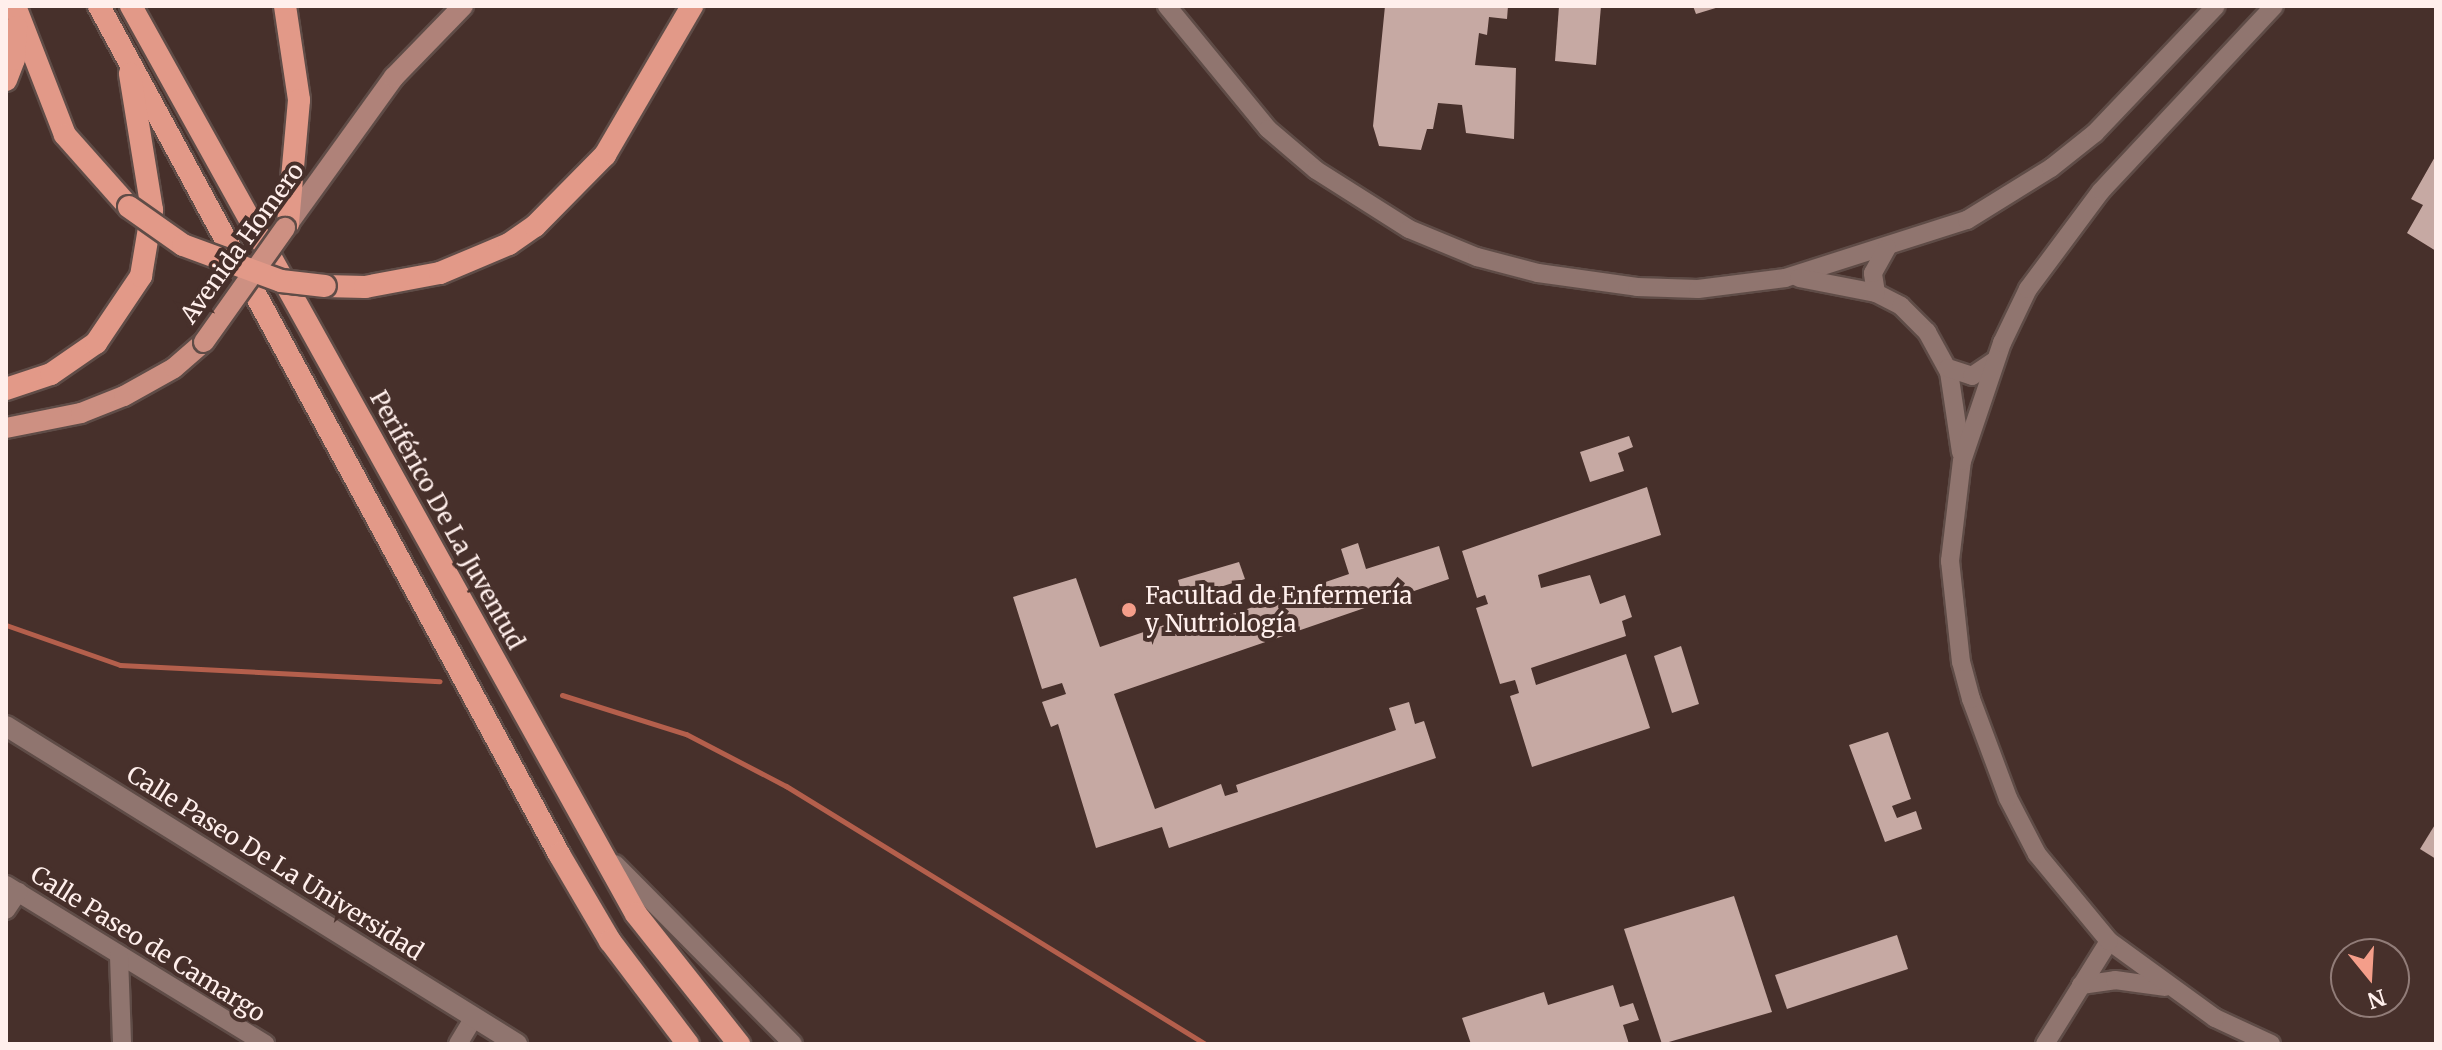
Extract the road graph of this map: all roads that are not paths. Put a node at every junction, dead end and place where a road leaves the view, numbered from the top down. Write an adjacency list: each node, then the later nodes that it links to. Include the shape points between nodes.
1 (99, 6): 10 (highway)
2 (131, 6): 22 (highway, Periférico De La Juventud)
3 (285, 6): 12 (highway, via 299,100)
4 (463, 6): 12 (main road, Avenida Homero, via 394,77)
5 (692, 6): 9 (highway, bridge, via 605,155 535,226 509,244 440,273 365,287 267,276 183,245 129,207 65,135)
6 (1167, 6): 14 (street, via 1268,129 1316,170 1409,229 1514,267 1637,287 1714,288)
7 (2216, 6): 13 (street, via 2129,102 2051,168 1967,220)
8 (2274, 6): 16 (street, via 2068,230 2028,289)
9 (15, 8): 11 (highway, via 14,59)
10 (127, 57): 18 (highway, via 152,210 141,276 96,343 51,374); 35 (highway, via 559,854 610,941)
11 (6, 80)
12 (287, 226): 19 (main road, Avenida Homero, bridge, via 204,342 174,368 81,413)
13 (1887, 248): 14 (street); 15 (street, via 1873,273)
14 (1785, 278): 15 (street)
15 (1876, 293): 17 (street, via 1901,306 1927,332)
16 (1996, 359): 17 (street, via 1972,376); 20 (street)
17 (1948, 368): 20 (street)
18 (6, 389)
19 (6, 428)
20 (1962, 461): 25 (street, via 1950,561 1961,662 1971,699 2008,798 2037,854)
21 (6, 726): 29 (street, Calle Paseo De La Universidad)
22 (603, 852): 36 (highway, Periférico De La Juventud, via 636,914); 37 (street)
23 (12, 888): 24 (street); 26 (street, Calle Paseo de Camargo)
24 (6, 910)
25 (2109, 941): 27 (street); 28 (street)
26 (119, 956): 30 (street, Calle Paseo de Camargo); 31 (street)
27 (2081, 985): 28 (street, via 2115,980); 38 (street)
28 (2168, 988): 39 (street)
29 (474, 1017): 33 (street); 34 (street, Calle Paseo De La Universidad)
30 (244, 1038): 32 (street, Calle Paseo de Camargo)
31 (122, 1044)
32 (265, 1044)
33 (458, 1044)
34 (517, 1044)
35 (688, 1044)
36 (739, 1044)
37 (793, 1044)
38 (2045, 1044)
39 (2271, 1044)

